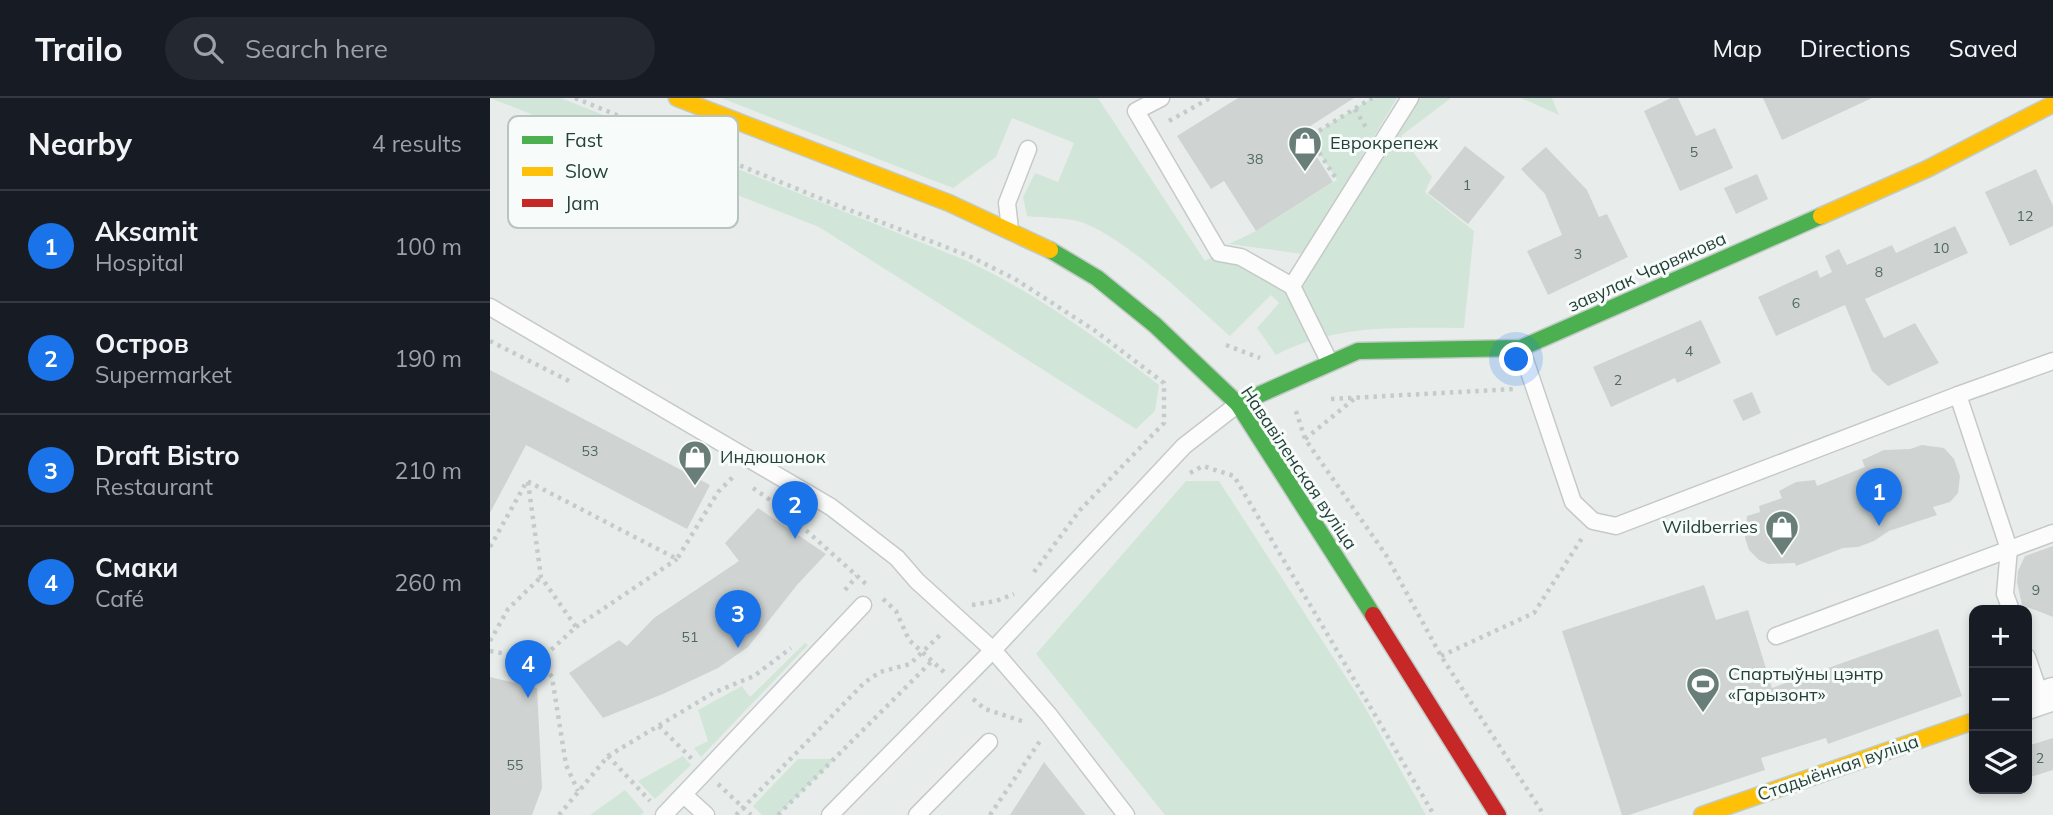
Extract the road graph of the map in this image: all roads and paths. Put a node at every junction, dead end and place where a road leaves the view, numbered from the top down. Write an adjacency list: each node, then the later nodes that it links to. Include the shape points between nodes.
1 (575, 98): 8 (path)
2 (677, 98): 9 (street, Нававіленская вуліца)
3 (1161, 98): 16 (lane, via 1136,111 1219,253 1241,257)
4 (1372, 98): 7 (path)
5 (1410, 98): 16 (lane)
6 (2053, 104): 19 (street, завулак Чарвякова, via 1927,169)
7 (1355, 109): 11 (path); 14 (path, via 1309,137)
8 (619, 116)
9 (724, 116)
10 (738, 122): 15 (street, Нававіленская вуліца)
11 (1373, 139)
12 (1028, 149): 15 (lane, via 1007,203)
13 (738, 165): 30 (path, via 969,256 1015,279 1094,330 1164,383 1164,423)
14 (1337, 180)
15 (1011, 231): 28 (street, Нававіленская вуліца, via 1097,278 1155,325)
16 (1292, 286): 21 (lane)
17 (490, 307): 51 (lane, via 831,507 897,558)
18 (490, 341): 22 (path)
19 (1521, 348): 21 (street, завулак Чарвякова, via 1358,351); 23 (lane)
20 (2053, 361): 24 (lane)
21 (1330, 363): 28 (street, завулак Чарвякова)
22 (577, 385)
23 (1534, 388): 25 (path); 35 (lane, via 1573,502)
24 (1958, 395): 35 (lane, via 1616,526); 38 (lane)
25 (1354, 398): 26 (path); 29 (path)
26 (1329, 399)
27 (1292, 400): 29 (path)
28 (1238, 404): 51 (lane, via 1184,446); 77 (street, Нававіленская вуліца)
29 (1305, 439): 53 (path, via 1385,555)
30 (1145, 442)
31 (729, 470): 32 (path)
32 (734, 475): 39 (path, via 718,492); 40 (path)
33 (1186, 475): 76 (path, via 1203,466 1234,476)
34 (527, 481): 37 (path); 39 (path); 41 (path)
35 (1593, 521): 53 (path, via 1534,613)
36 (2053, 533): 38 (lane)
37 (490, 547)
38 (2009, 549): 46 (lane, via 2005,594); 48 (lane)
39 (677, 559): 47 (path)
40 (858, 576): 42 (path); 43 (path)
41 (541, 578): 47 (path); 49 (path, via 508,609)
42 (867, 585)
43 (843, 592)
44 (877, 594): 55 (path, via 896,611 909,640)
45 (863, 605): 67 (lane)
46 (2009, 605)
47 (576, 626): 54 (path)
48 (1776, 636)
49 (490, 641)
50 (794, 645): 65 (path, via 754,676 713,693)
51 (993, 650): 57 (lane); 58 (lane)
52 (490, 651): 54 (path)
53 (1441, 656): 78 (path)
54 (540, 660): 66 (path, via 552,677 566,765)
55 (932, 661): 57 (path); 71 (path)
56 (2030, 668): 59 (lane)
57 (958, 685): 60 (path, via 985,709); 72 (lane)
58 (1027, 690): 60 (path); 75 (lane)
59 (2040, 698)
60 (1003, 714): 62 (path, via 1023,720)
61 (1969, 723): 79 (street, Стадыённая вуліца)
62 (1040, 741): 64 (path); 74 (path)
63 (989, 743): 73 (lane)
64 (1048, 752)
65 (608, 756): 66 (path); 68 (path)
66 (578, 791): 69 (path)
67 (684, 795): 68 (lane); 70 (lane)
68 (659, 810)
69 (559, 815)
70 (706, 815)
71 (778, 815)
72 (830, 815)
73 (917, 815)
74 (990, 815)
75 (1126, 815)
76 (1434, 815)
77 (1498, 815)
78 (1544, 815)
79 (1702, 815)

